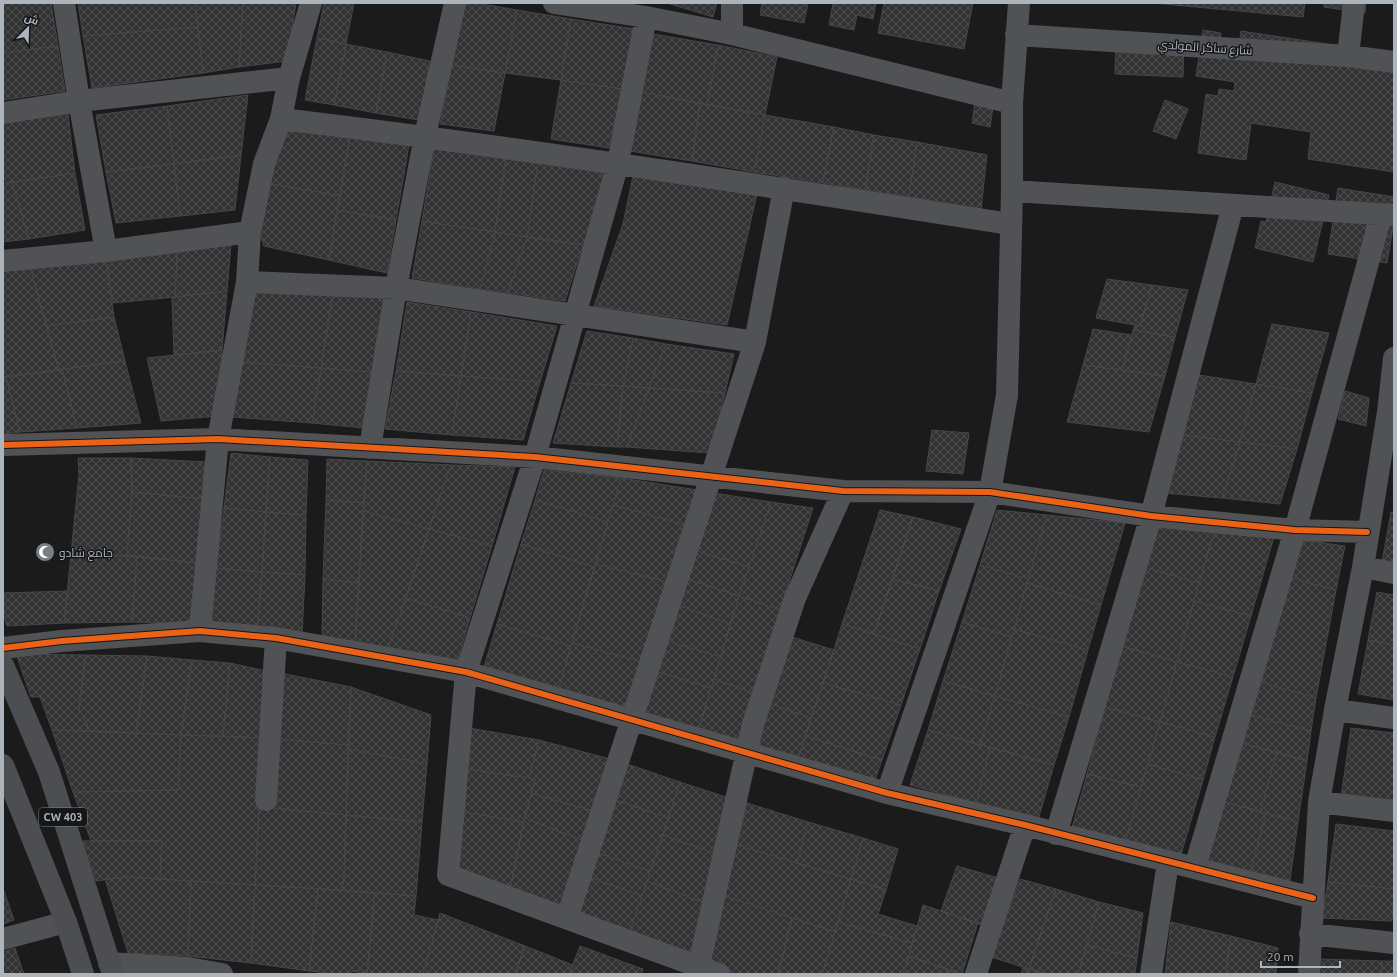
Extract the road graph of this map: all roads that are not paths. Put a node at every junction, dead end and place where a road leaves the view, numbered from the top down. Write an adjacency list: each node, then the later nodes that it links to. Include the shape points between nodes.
1 (64, 3): 14 (street)
2 (311, 3): 13 (street)
3 (456, 3): 18 (street)
4 (554, 3): 8 (street)
5 (732, 3): 9 (street)
6 (1018, 3): 10 (street)
7 (1354, 3): 11 (street)
8 (646, 17): 9 (street); 19 (street)
9 (732, 34): 15 (street)
10 (1016, 35): 11 (street, شارع ساكر المولدي); 15 (street)
11 (1348, 56): 12 (street, شارع ساكر المولدي)
12 (1394, 62)
13 (289, 78): 14 (street); 17 (street)
14 (79, 101): 16 (street); 26 (street)
15 (1012, 103): 21 (street)
16 (3, 113)
17 (281, 119): 18 (street); 25 (street, via 264,164)
18 (425, 136): 19 (street); 29 (street)
19 (618, 163): 20 (street); 30 (street)
20 (784, 188): 24 (street); 31 (street)
21 (1012, 191): 22 (street); 24 (street)
22 (1233, 205): 23 (street); 41 (street)
23 (1387, 215): 42 (street)
24 (1010, 224): 40 (street, via 1007,395)
25 (250, 232): 26 (street); 28 (street)
26 (106, 251): 27 (street)
27 (3, 261)
28 (247, 282): 29 (street); 34 (street)
29 (396, 288): 30 (street); 36 (street)
30 (575, 314): 31 (street); 37 (street)
31 (755, 342): 38 (street)
32 (1394, 358): 33 (street)
33 (1391, 413): 43 (street)
34 (218, 440): 35 (street); 36 (street); 46 (street)
35 (3, 445)
36 (370, 448): 37 (street)
37 (535, 457): 38 (street); 50 (street)
38 (711, 475): 39 (street); 52 (street)
39 (843, 491): 40 (street); 54 (street, via 795,598)
40 (990, 492): 41 (street); 56 (street)
41 (1151, 516): 42 (street); 61 (street)
42 (1295, 530): 43 (street); 63 (street)
43 (1367, 532): 44 (street)
44 (1363, 567): 45 (street); 51 (street)
45 (1394, 573)
46 (200, 631): 47 (street); 48 (street)
47 (276, 638): 50 (street); 57 (street)
48 (3, 648)
49 (3, 665): 70 (main road, CW 403, via 49,772)
50 (466, 672): 52 (street); 65 (street, via 448,875)
51 (1335, 710): 53 (street); 58 (street)
52 (631, 718): 54 (street); 65 (street)
53 (1394, 718)
54 (746, 754): 56 (street); 71 (street)
55 (3, 766): 66 (main road, CW 403)
56 (887, 794): 60 (street)
57 (266, 800)
58 (1319, 802): 59 (street); 64 (street)
59 (1394, 811)
60 (1025, 825): 61 (street); 75 (street)
61 (1056, 834): 62 (street)
62 (1168, 862): 63 (street); 76 (street)
63 (1195, 867): 64 (street)
64 (1313, 898): 67 (street)
65 (567, 918): 71 (street)
66 (66, 922): 68 (street); 72 (main road, CW 403)
67 (1310, 934): 69 (street); 77 (street)
68 (3, 939)
69 (1394, 943)
70 (111, 968): 73 (street, via 188,968)
71 (698, 970): 74 (street)
72 (83, 974)
73 (222, 974)
74 (719, 974)
75 (976, 974)
76 (1151, 974)
77 (1309, 974)

